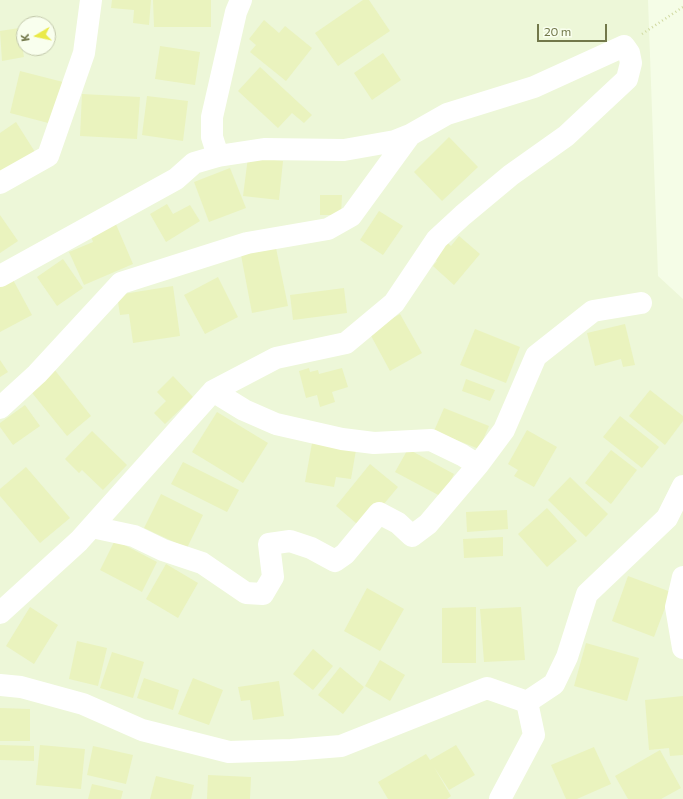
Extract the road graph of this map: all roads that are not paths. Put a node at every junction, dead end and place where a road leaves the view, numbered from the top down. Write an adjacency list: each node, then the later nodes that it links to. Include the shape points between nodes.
1 (91, 0): 5 (street, via 84,53 48,156)
2 (241, 0): 4 (street, via 212,117 212,137)
3 (410, 136): 4 (street, via 344,150 264,149); 8 (street, via 447,114 534,87 624,46 629,53 631,63 626,79 566,136 462,215 442,234 394,303 346,343 276,358); 9 (street, via 351,216 328,229 247,243 121,283 38,374)
4 (218, 156): 6 (street, via 194,163 176,179)
5 (0, 183)
6 (0, 276)
7 (641, 303): 10 (street, via 593,311 536,356 504,430)
8 (214, 391): 10 (street, via 244,410 276,424 342,439 374,443 432,440); 12 (street)
9 (0, 408)
10 (478, 465): 12 (street, via 428,524 412,536 398,523 379,513 345,554 335,561 311,548 290,541 269,544 273,577 263,594 246,593 202,563 163,550 134,536)
11 (683, 486): 17 (street, via 667,518 587,594 554,684)
12 (92, 527): 14 (street, via 80,541)
13 (683, 577): 15 (street, via 676,607)
14 (0, 613)
15 (683, 648)
16 (0, 685): 17 (street, via 21,687 83,704 142,730 229,752 341,746 487,688)
17 (527, 702): 18 (street, via 534,735)
18 (500, 799)

